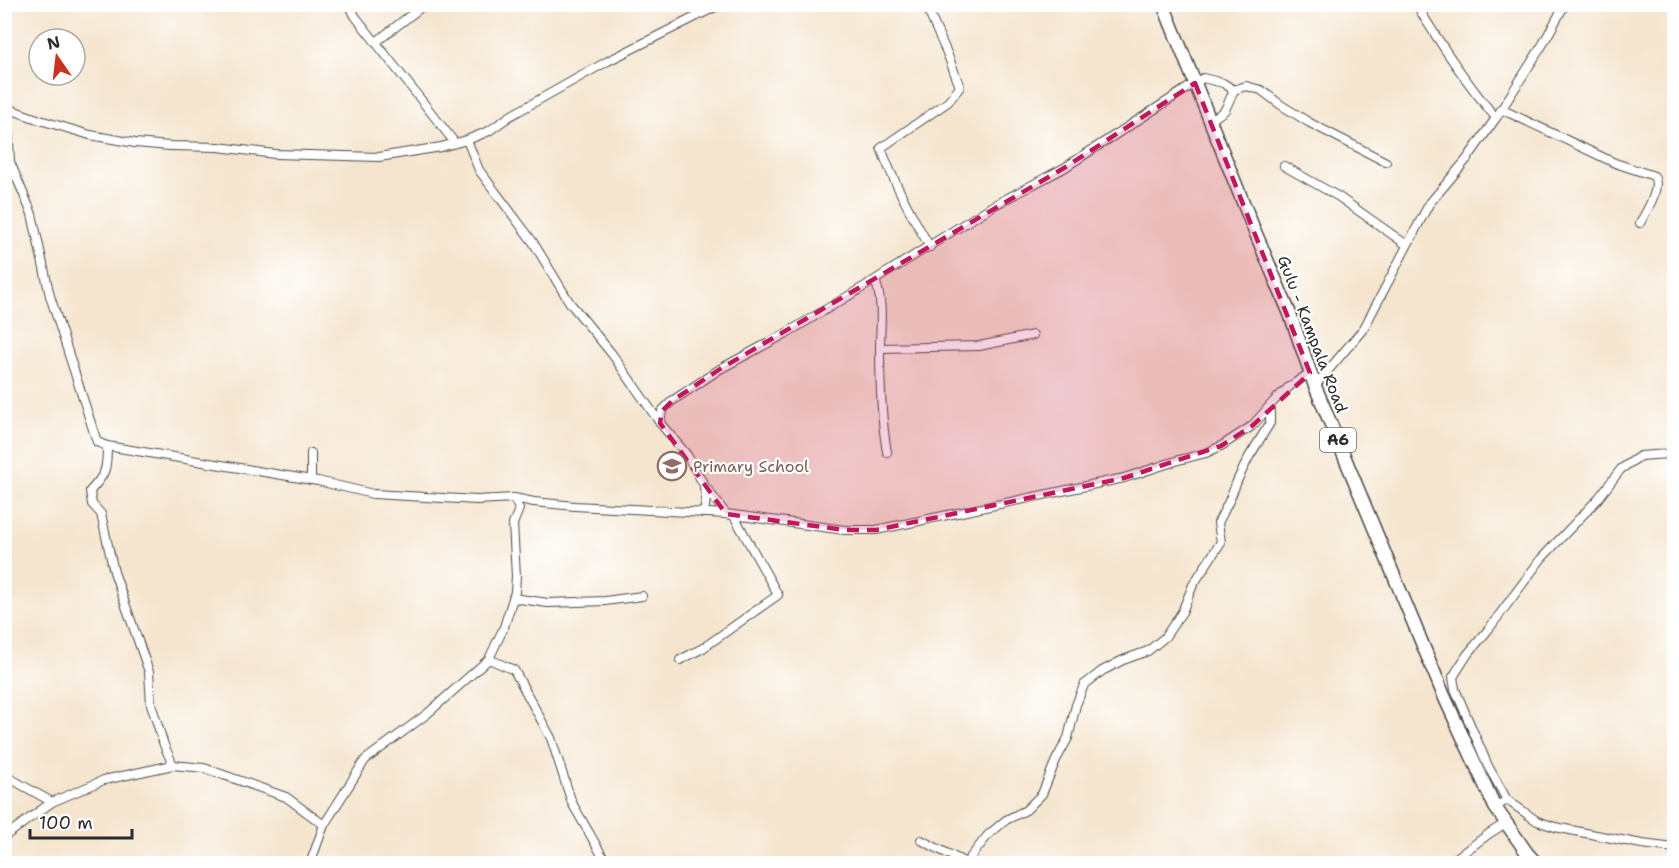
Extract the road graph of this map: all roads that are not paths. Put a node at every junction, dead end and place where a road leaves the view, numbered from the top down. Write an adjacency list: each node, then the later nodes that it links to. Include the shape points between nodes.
1 (349, 4): 8 (street)
2 (425, 4): 8 (street)
3 (721, 4): 15 (street, via 608,61)
4 (924, 4): 21 (street, via 960,87 948,102 881,148)
5 (1163, 4): 9 (main road, Gulu - Kampala Road / A6)
6 (1416, 4): 13 (street, via 1469,86)
7 (1565, 4): 12 (street)
8 (376, 42): 16 (street)
9 (1195, 83): 10 (street, via 1203,78); 14 (main road, Gulu - Kampala Road / A6); 21 (street, via 1064,168 991,207)
10 (1234, 90): 14 (street, via 1225,110); 17 (street, via 1246,86 1261,90 1310,123)
11 (6, 108): 16 (street, via 90,135 170,146 379,157); 29 (street, via 10,162 32,214 50,296 97,442)
12 (1501, 109): 13 (street); 19 (street, via 1615,163 1654,176 1657,183 1651,203)
13 (1496, 118): 20 (street, via 1429,204)
14 (1210, 121): 25 (main road, Gulu - Kampala Road / A6, via 1290,314)
15 (467, 140): 16 (street); 28 (street, via 479,170 533,242 570,303)
16 (455, 143)
17 (1386, 162)
18 (1284, 166): 20 (street, via 1338,197)
19 (1640, 222)
20 (1407, 245): 26 (street, via 1364,328)
21 (930, 247): 22 (street)
22 (876, 280): 24 (street); 28 (street, via 720,369 672,401 662,411)
23 (1033, 336): 24 (street, via 979,346)
24 (880, 348): 31 (street)
25 (1310, 373): 26 (main road, Gulu - Kampala Road / A6); 27 (street)
26 (1315, 386): 48 (main road, Gulu - Kampala Road / A6, via 1444,696)
27 (1270, 406): 39 (street, via 1252,426 1206,453 1124,478 920,522 845,531); 52 (street, via 1270,423 1218,523 1221,542 1193,585 1182,612 1165,637 1148,651 1101,671 1084,685 1068,738 1042,794 1026,810 988,835 966,863)
28 (660, 423): 34 (street, via 687,455)
29 (107, 446): 33 (street); 44 (street, via 107,466 90,491 92,504 101,514 114,572 149,672 152,704)
30 (1674, 451): 46 (street, via 1640,456 1621,469 1541,559 1453,677 1476,739)
31 (887, 452)
32 (311, 453): 33 (street)
33 (311, 480): 35 (street, via 374,494 477,500)
34 (704, 485): 38 (street); 39 (street)
35 (514, 498): 36 (street); 37 (street)
36 (534, 502): 37 (street); 38 (street)
37 (519, 509): 41 (street, via 513,524)
38 (704, 513): 39 (street)
39 (730, 515): 43 (street, via 778,595)
40 (642, 596): 41 (street, via 548,603)
41 (513, 598): 42 (street)
42 (489, 659): 50 (street, via 427,714 365,760); 55 (street, via 514,670 551,738 572,803)
43 (680, 660)
44 (173, 765): 47 (street, via 104,780); 50 (street, via 204,768 286,797)
45 (4, 775): 47 (street)
46 (1507, 800): 48 (street); 53 (street, via 1537,821 1555,828)
47 (52, 802): 51 (street)
48 (1495, 807): 49 (main road, Gulu - Kampala Road / A6)
49 (1506, 823): 56 (street); 57 (main road, Gulu - Kampala Road / A6)
50 (324, 825): 54 (street)
51 (4, 837)
52 (921, 840)
53 (1674, 848)
54 (310, 864)
55 (607, 864)
56 (1448, 864)
57 (1537, 864)

